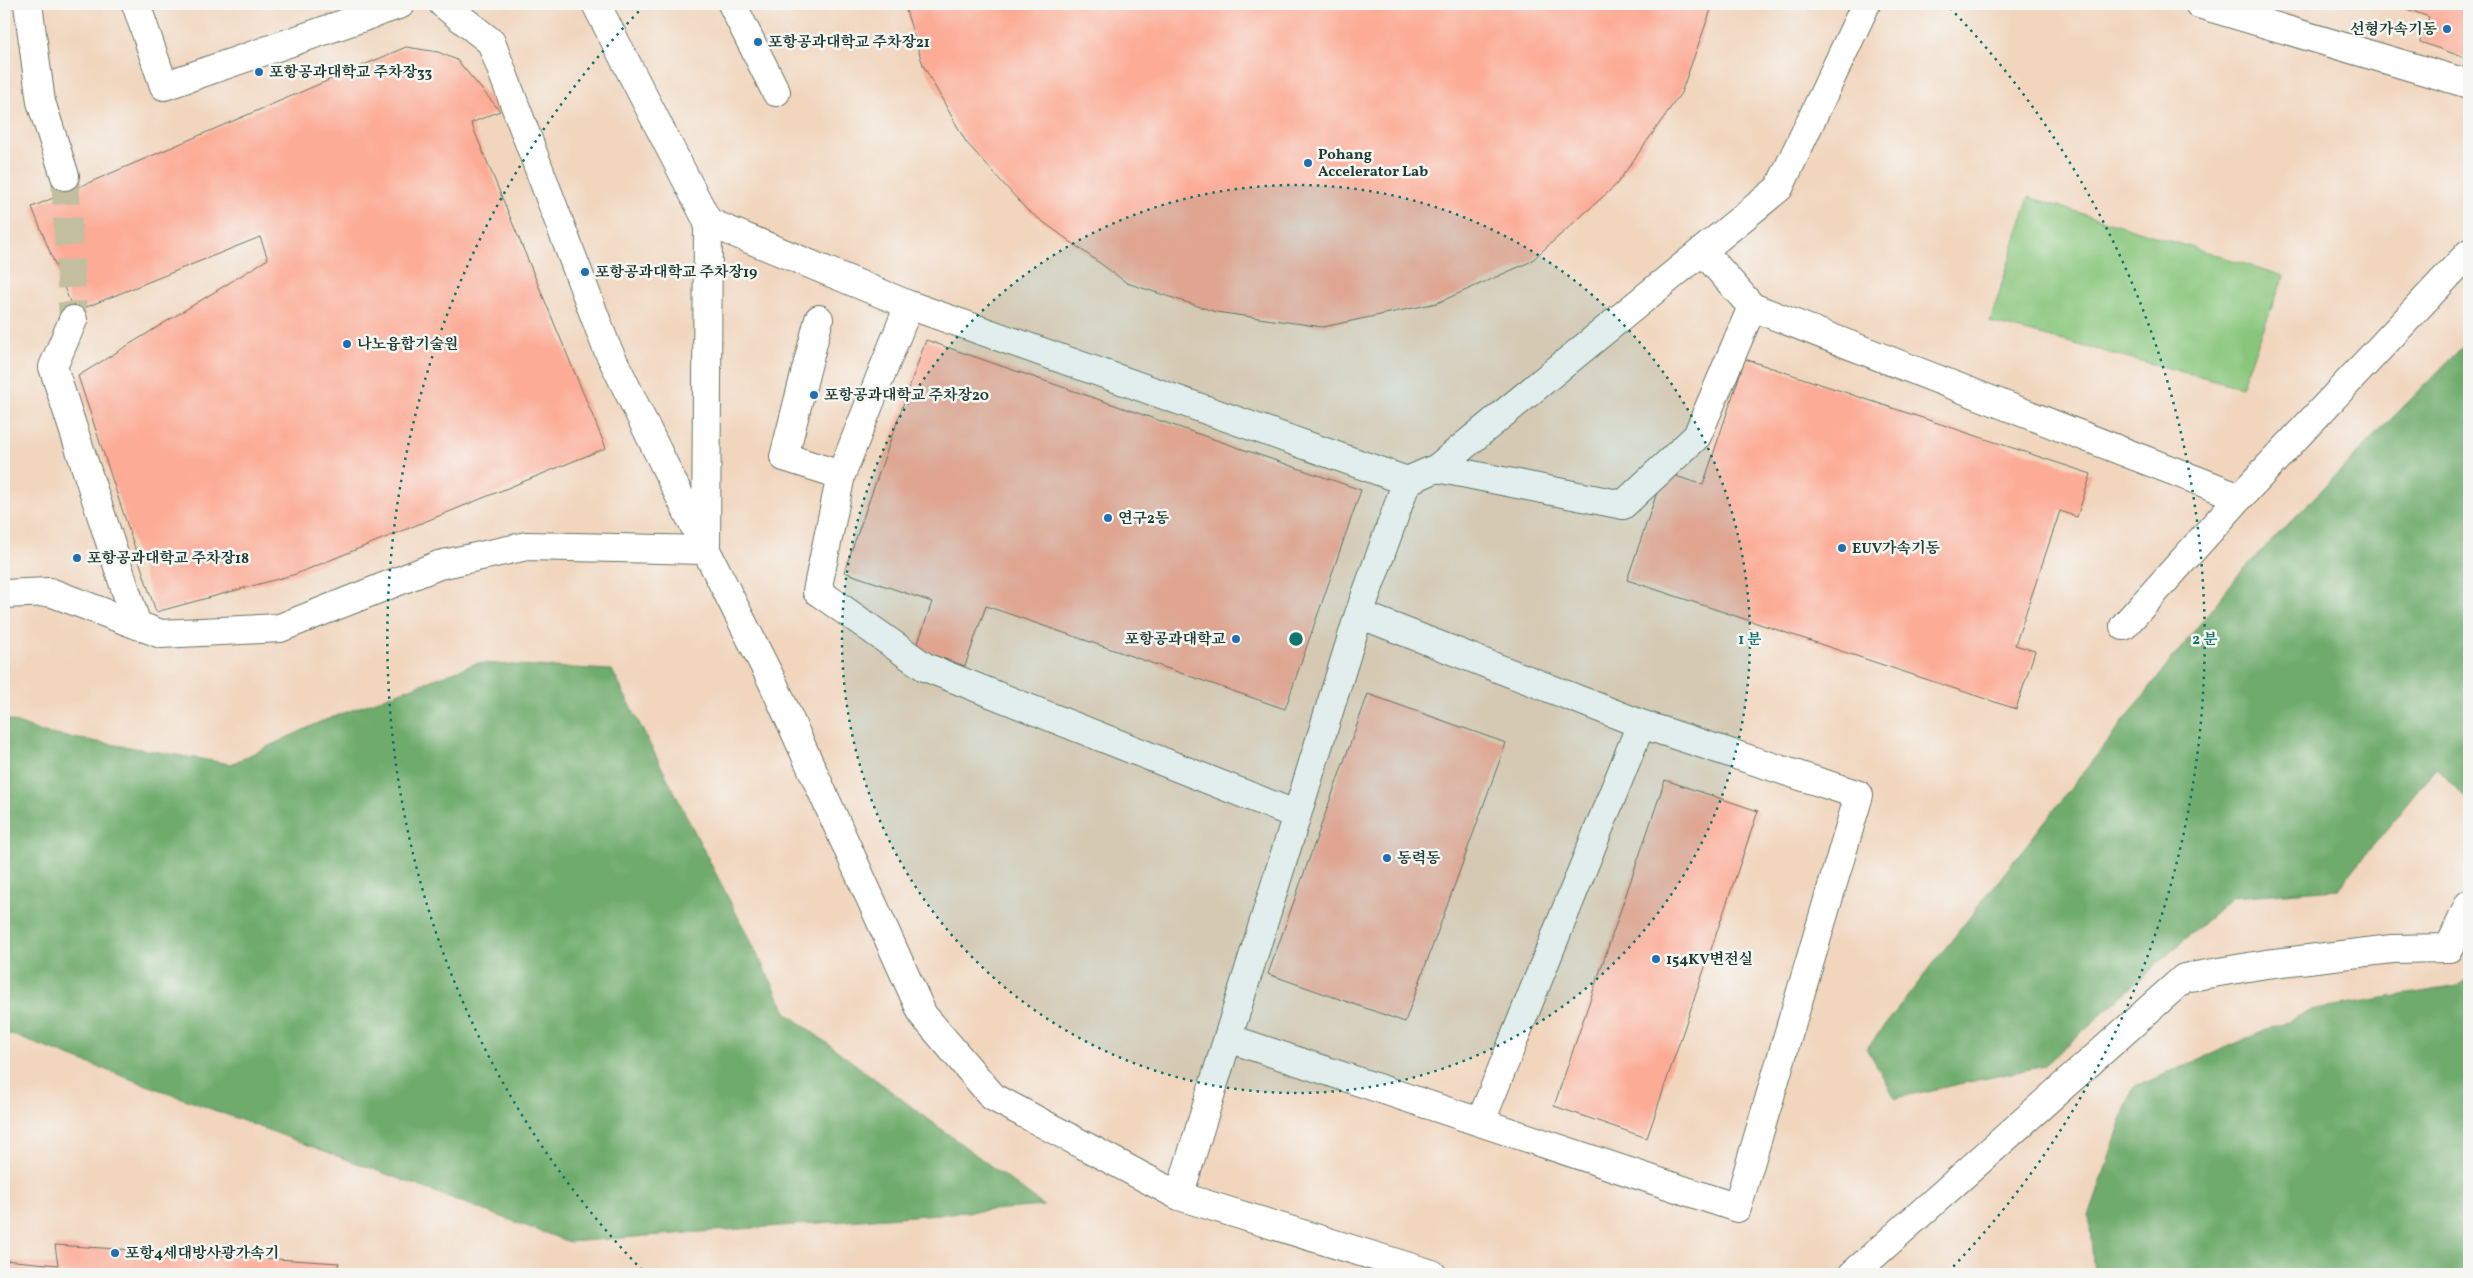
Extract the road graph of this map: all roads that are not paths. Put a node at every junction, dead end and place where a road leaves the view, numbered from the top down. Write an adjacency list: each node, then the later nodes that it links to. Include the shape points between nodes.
1 (28, 4): 11 (lane, via 41,102)
2 (136, 4): 3 (lane, via 164,86)
3 (400, 4)
4 (444, 4): 23 (lane, via 491,42 606,346)
5 (596, 4): 12 (lane)
6 (732, 4): 10 (lane)
7 (1866, 4): 13 (lane, via 1780,188)
8 (2199, 4): 9 (lane)
9 (2469, 84)
10 (776, 92)
11 (65, 176)
12 (708, 222): 15 (lane); 23 (lane)
13 (1703, 251): 16 (lane); 19 (lane)
14 (2469, 252): 22 (lane)
15 (909, 304): 20 (lane); 21 (lane)
16 (1752, 307): 19 (lane, via 1698,436 1623,505); 22 (lane)
17 (819, 319): 20 (lane, via 784,457)
18 (73, 320): 26 (lane, via 52,367)
19 (1437, 468): 21 (lane)
20 (841, 475): 29 (lane, via 817,591 925,667)
21 (1406, 481): 25 (lane)
22 (2240, 497): 27 (lane)
23 (706, 550): 26 (lane, via 527,546 439,565 280,628 160,634); 33 (lane, via 773,682 923,1015 993,1097)
24 (4, 594): 26 (lane, via 50,592)
25 (1359, 614): 28 (lane); 29 (lane)
26 (137, 626)
27 (2124, 626)
28 (1642, 724): 32 (lane); 32 (lane, via 1859,795 1737,1208)
29 (1297, 815): 31 (lane)
30 (2469, 904): 35 (lane, via 2449,948 2392,949 2266,964 2184,978)
31 (1228, 1038): 32 (lane); 33 (lane)
32 (1481, 1121)
33 (1179, 1196): 34 (lane)
34 (1432, 1274)
35 (1853, 1274)

